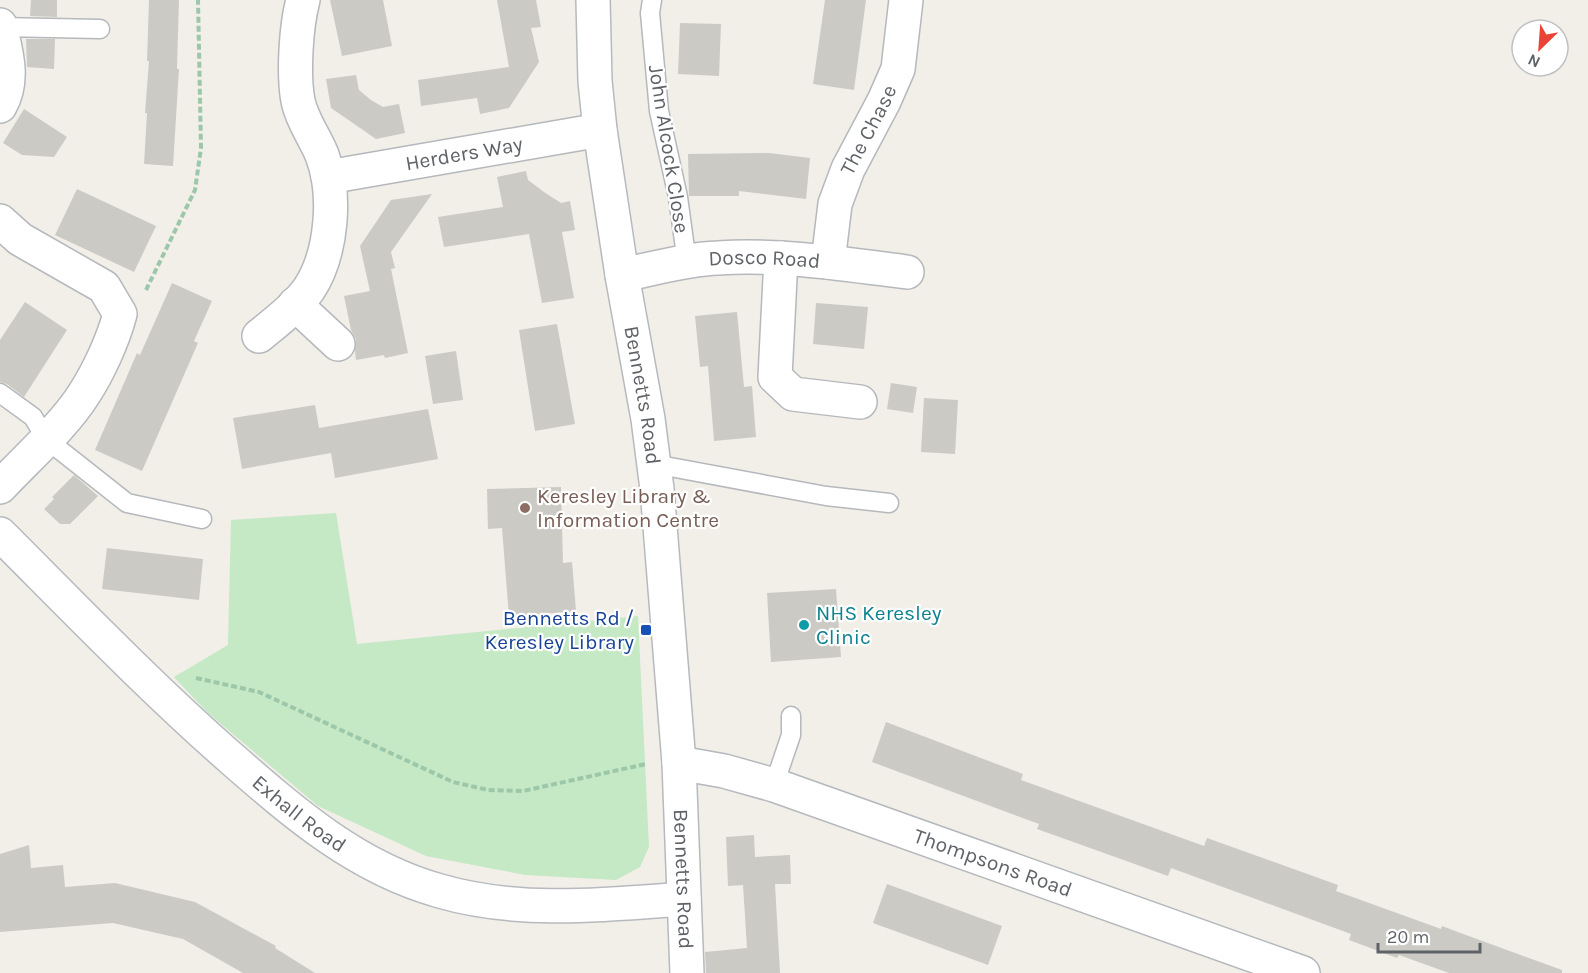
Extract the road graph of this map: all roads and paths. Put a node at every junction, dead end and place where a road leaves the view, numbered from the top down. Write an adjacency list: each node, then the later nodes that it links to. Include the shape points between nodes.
1 (198, 0): 18 (path, via 201,148 195,190 139,303)
2 (303, 0): 10 (street, via 299,15 298,102)
3 (593, 0): 9 (street, Bennetts Road)
4 (652, 0): 13 (lane, John Alcock Close, via 659,111 678,197)
5 (906, 0): 14 (street, The Chase, via 898,69 848,169 835,204)
6 (0, 26): 7 (lane); 8 (street, via 9,76)
7 (100, 29)
8 (0, 106)
9 (600, 130): 10 (street, Herders Way); 16 (street, Bennetts Road)
10 (328, 177): 17 (street, via 328,232 317,274)
11 (0, 221): 18 (street, via 20,239 104,287)
12 (781, 258): 13 (street, Dosco Road); 14 (street, Dosco Road); 22 (street, via 775,377 793,394)
13 (687, 262): 16 (street, Dosco Road)
14 (828, 262): 15 (street, Dosco Road)
15 (907, 272)
16 (622, 275): 24 (street, Bennetts Road)
17 (296, 304): 19 (street); 20 (street)
18 (120, 314): 23 (street, via 84,394)
19 (259, 336)
20 (338, 344)
21 (0, 393): 23 (lane, via 33,417)
22 (860, 402)
23 (46, 439): 25 (street); 27 (lane, via 127,504)
24 (654, 464): 26 (lane, via 826,496); 31 (street, Bennetts Road)
25 (0, 487)
26 (889, 503)
27 (202, 519)
28 (0, 534): 33 (street, Exhall Road, via 194,725 296,815 364,860 404,879 475,899 566,906)
29 (189, 677): 31 (path, via 259,692 453,782 488,790 523,791 641,764)
30 (791, 716): 32 (lane, via 791,735)
31 (679, 763): 32 (street, Thompsons Road); 33 (street, Bennetts Road)
32 (774, 785): 35 (street, Thompsons Road)
33 (684, 899): 34 (street, Bennetts Road)
34 (687, 973)
35 (1303, 973)

